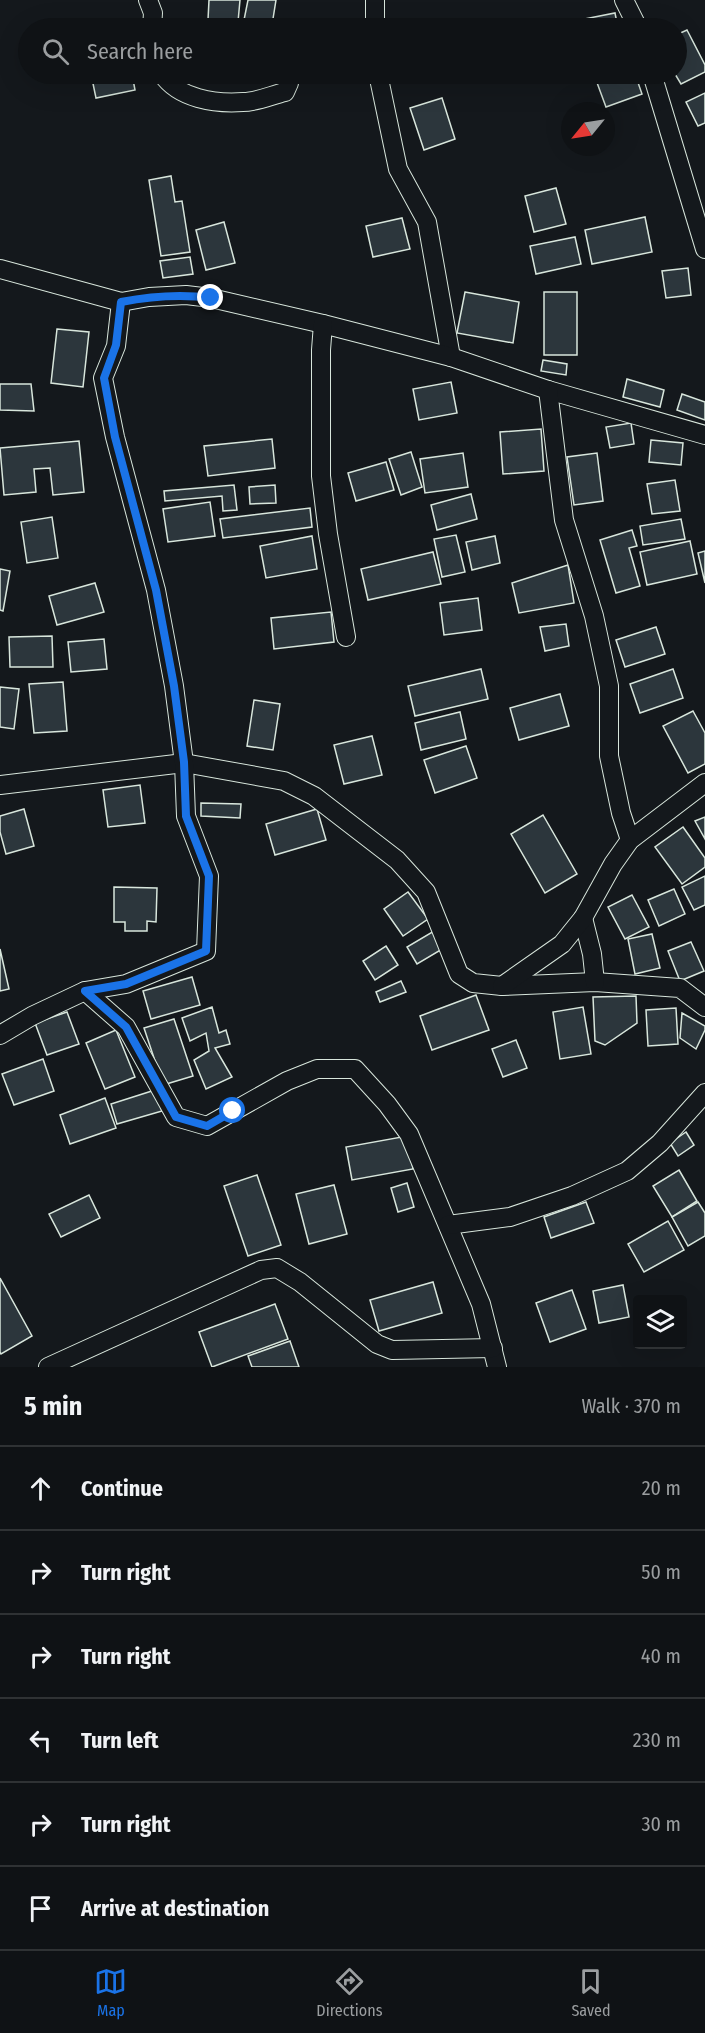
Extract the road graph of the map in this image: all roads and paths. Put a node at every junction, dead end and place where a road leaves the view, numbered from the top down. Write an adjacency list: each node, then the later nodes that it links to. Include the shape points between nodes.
1 (148, 0): 3 (street)
2 (375, 0): 4 (street)
3 (153, 18)
4 (375, 18)
5 (171, 84): 6 (street, via 206,101 245,102 285,92)
6 (289, 84)
7 (380, 84): 13 (street, via 398,169 427,222)
8 (655, 84): 9 (street)
9 (705, 249)
10 (0, 269): 11 (street)
11 (121, 302): 12 (street, via 186,295); 17 (street, via 116,345 104,378 115,437 156,590)
12 (323, 324): 13 (street); 16 (street, via 321,476)
13 (451, 357): 14 (street)
14 (548, 390): 15 (street); 20 (street, via 564,520 594,616 609,686 609,756)
15 (705, 435)
16 (346, 637)
17 (184, 762): 19 (street); 23 (street, via 285,781 314,796 397,860 426,892 459,974 473,983); 24 (street, via 186,816 209,876 206,951 126,984)
18 (705, 783): 20 (street)
19 (0, 785)
20 (630, 840): 21 (street)
21 (583, 918): 22 (street); 23 (street, via 562,944)
22 (595, 982): 23 (street); 25 (street, via 680,988)
23 (502, 986)
24 (85, 991): 26 (street); 28 (street, via 126,1027 176,1117 207,1126 316,1069 355,1069 409,1134)
25 (705, 1007)
26 (0, 1035)
27 (705, 1093): 28 (street, via 660,1143 627,1171 572,1196 510,1217)
28 (448, 1225): 29 (street, via 481,1304)
29 (493, 1348): 30 (street, via 392,1350 377,1344 277,1268 261,1270); 31 (street)
30 (48, 1367)
31 (497, 1367)

